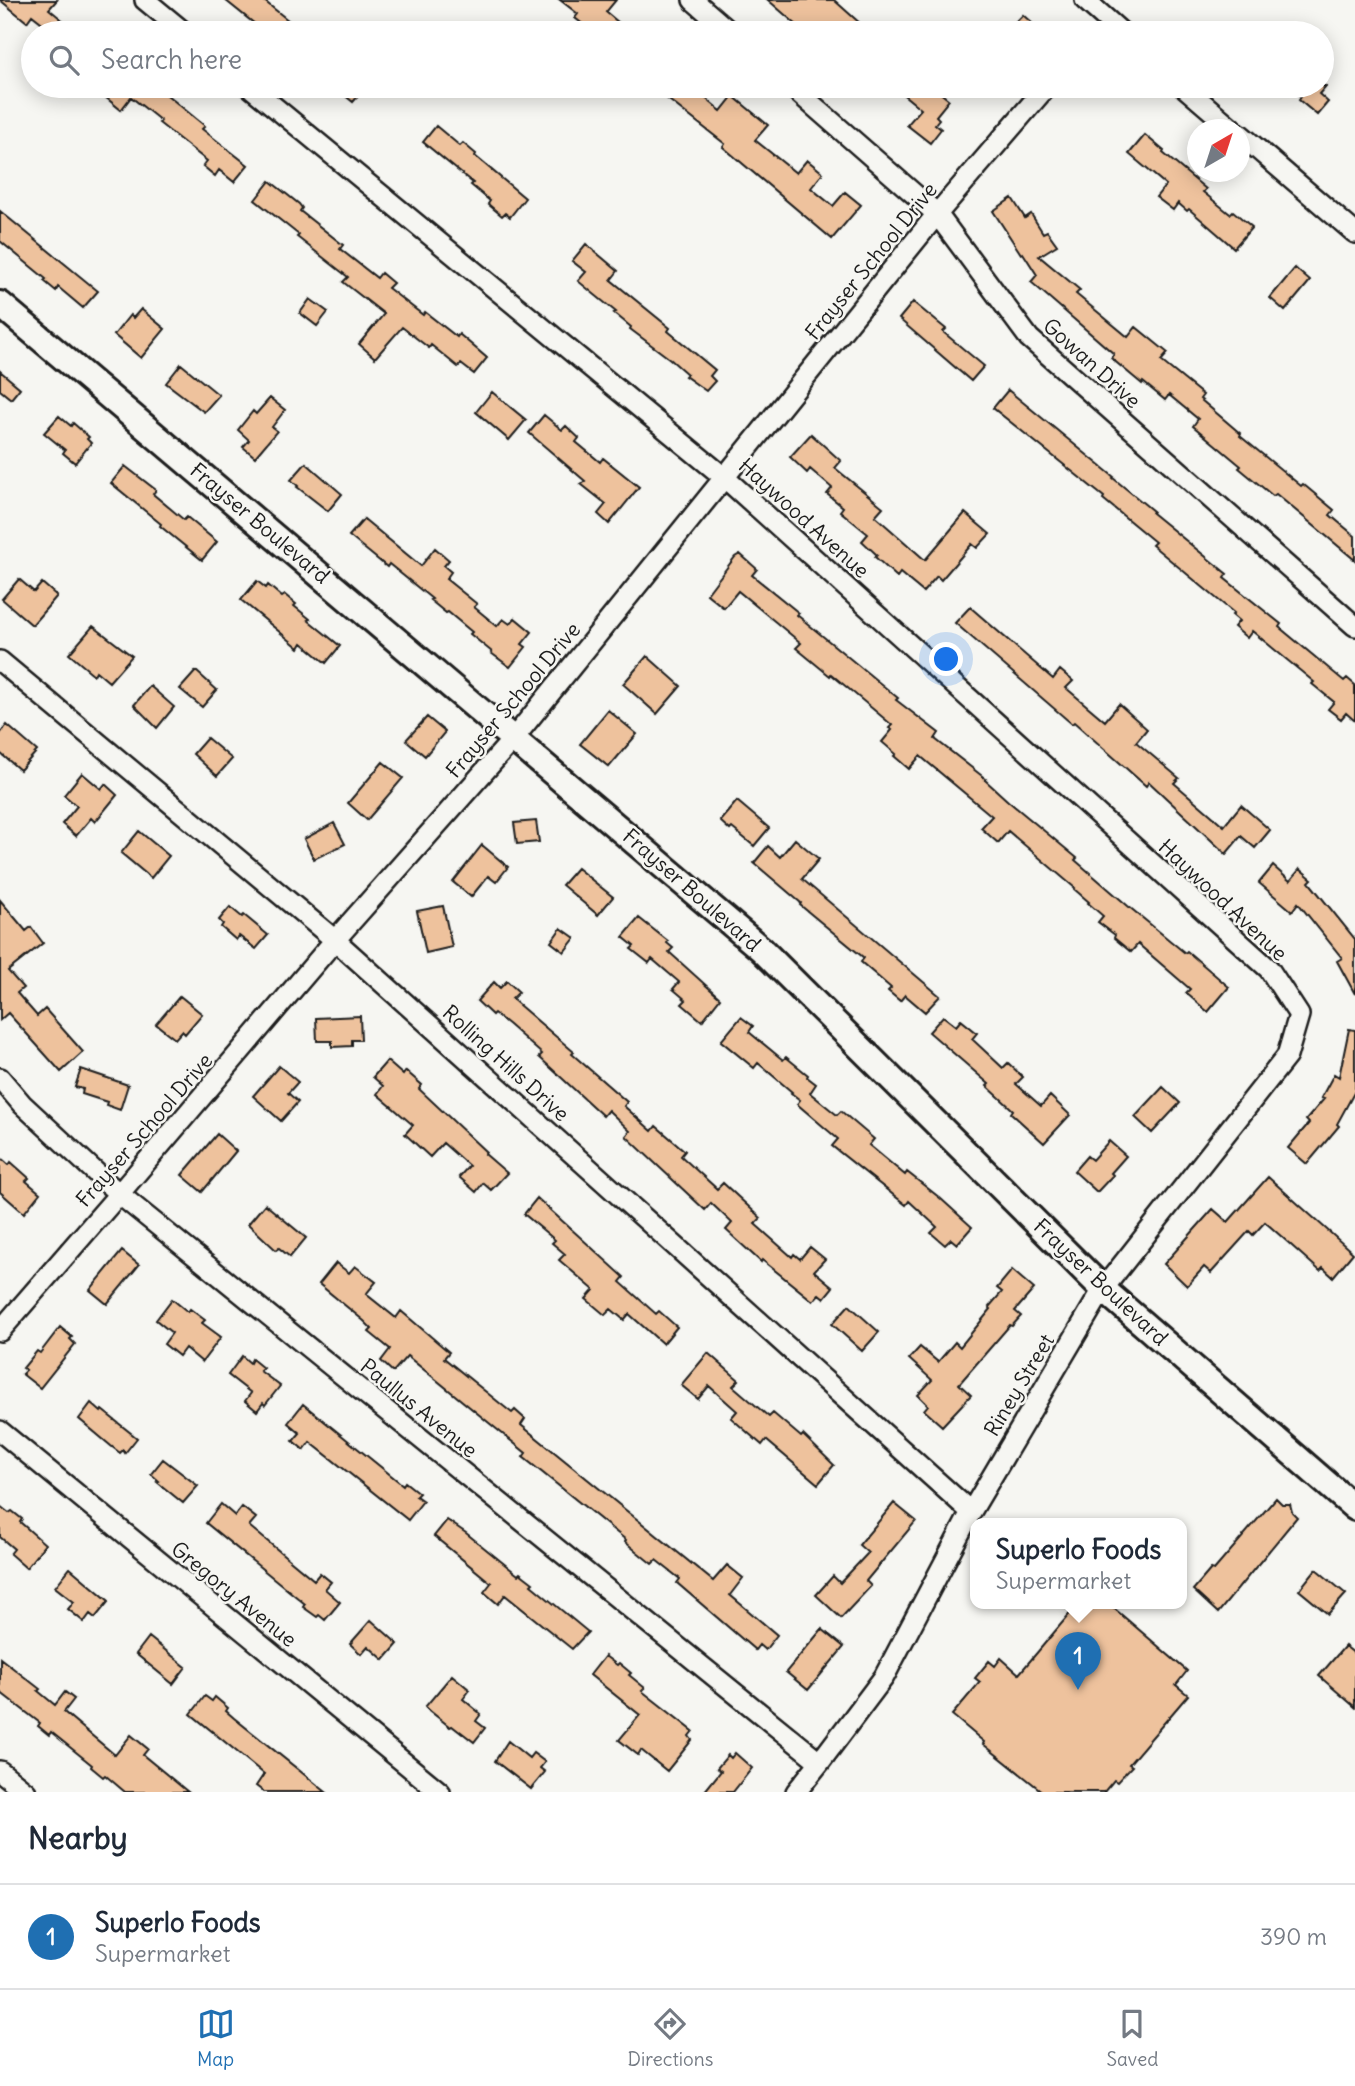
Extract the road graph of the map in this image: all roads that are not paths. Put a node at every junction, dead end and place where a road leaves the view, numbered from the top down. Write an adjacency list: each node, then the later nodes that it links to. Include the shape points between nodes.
1 (145, 0): 4 (street)
2 (692, 0): 5 (street)
3 (1086, 0): 6 (street)
4 (170, 21)
5 (717, 21)
6 (1096, 21)
7 (264, 98): 16 (street, Haywood Avenue)
8 (805, 98): 13 (street, Gowan Drive)
9 (1037, 98): 13 (street, Frayser School Drive)
10 (1197, 98): 11 (street)
11 (1221, 119)
12 (1250, 143): 14 (street)
13 (937, 214): 16 (street, Frayser School Drive); 17 (street, Gowan Drive, via 1029,338)
14 (1355, 233)
15 (0, 304): 19 (main road, Frayser Boulevard)
16 (726, 478): 19 (street, Frayser School Drive); 21 (street, Haywood Avenue, via 1269,969)
17 (1355, 626)
18 (0, 661): 20 (street, Rolling Hills Drive)
19 (514, 738): 20 (street, Frayser School Drive); 24 (main road, Frayser Boulevard, via 761,949)
20 (335, 940): 23 (street, Frayser School Drive); 28 (street, Rolling Hills Drive)
21 (1299, 1015): 24 (street, Riney Street, via 1287,1056)
22 (0, 1078): 23 (street, Paullus Avenue)
23 (119, 1194): 25 (street, Frayser School Drive); 29 (street, Paullus Avenue)
24 (1103, 1289): 27 (main road, Frayser Boulevard); 28 (street, Riney Street)
25 (0, 1331)
26 (0, 1431): 32 (street, Gregory Avenue)
27 (1355, 1508)
28 (971, 1512): 29 (street, Riney Street, via 884,1676)
29 (820, 1762): 33 (street, Riney Street)
30 (0, 1771): 31 (street)
31 (26, 1792)
32 (440, 1792)
33 (796, 1792)

